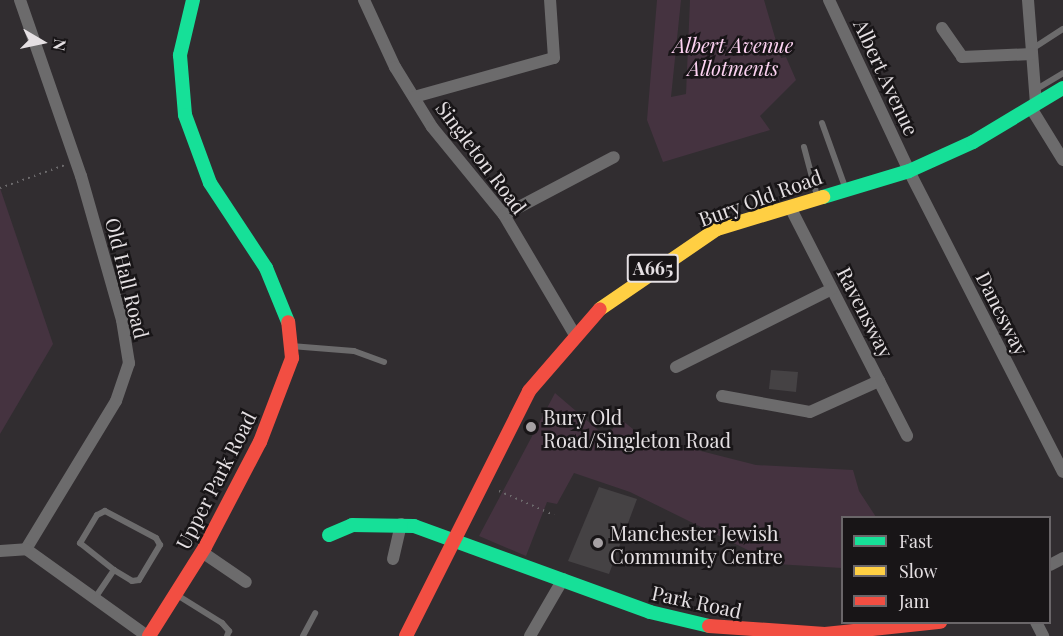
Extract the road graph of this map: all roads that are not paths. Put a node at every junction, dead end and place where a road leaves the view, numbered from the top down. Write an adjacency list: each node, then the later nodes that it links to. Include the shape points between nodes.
1 (20, 0): 35 (street, Old Hall Road, via 76,162 122,320 129,363 116,401)
2 (193, 0): 25 (street, Upper Park Road, via 180,55 185,116 210,183 266,268 287,310)
3 (364, 0): 12 (street, Singleton Road)
4 (550, 0): 12 (street, via 554,58)
5 (829, 0): 18 (street, Albert Avenue)
6 (1028, 0): 9 (street)
7 (942, 28): 9 (street, via 962,57)
8 (1063, 29): 9 (lane)
9 (1032, 51): 13 (street)
10 (1063, 73): 13 (lane)
11 (1063, 88): 13 (street, Bury Old Road / A665)
12 (414, 97): 22 (street, Singleton Road, via 432,127)
13 (1034, 101): 17 (street); 18 (street, Bury Old Road / A665)
14 (822, 123): 19 (lane)
15 (804, 147): 20 (lane)
16 (614, 157): 22 (street)
17 (1063, 160)
18 (909, 171): 19 (street, Bury Old Road / A665); 31 (street, Danesway)
19 (846, 188): 20 (street, Bury Old Road / A665)
20 (818, 197): 21 (street, Bury Old Road / A665)
21 (790, 207): 23 (street, Ravensway); 24 (street, Bury Old Road / A665, via 717,229 671,255 607,301)
22 (504, 215): 24 (street, Singleton Road)
23 (832, 289): 27 (street); 28 (street, Ravensway)
24 (575, 335): 34 (street, Bury Old Road / A665, via 529,391)
25 (291, 346): 26 (lane, via 354,351); 37 (street, Upper Park Road, via 292,358 260,442)
26 (384, 362)
27 (676, 367)
28 (879, 381): 29 (street, via 810,412); 30 (street, Ravensway)
29 (722, 396)
30 (907, 436)
31 (1063, 472)
32 (402, 524): 33 (street, Park Road, via 352,525); 34 (street, Park Road); 38 (street)
33 (329, 535)
34 (457, 542): 40 (street, Park Road); 50 (street, Bury Old Road / A665)
35 (26, 549): 36 (street); 43 (street)
36 (0, 551)
37 (202, 552): 41 (street); 42 (street, Upper Park Road)
38 (393, 559)
39 (114, 570): 39 (lane, via 132,581 138,580 160,542 105,511 97,515 80,543); 43 (lane)
40 (563, 579): 46 (street, Park Road, via 650,612 706,627 777,634); 51 (street)
41 (246, 582)
42 (176, 595): 47 (street, Upper Park Road); 48 (lane, via 222,623 229,631)
43 (95, 598): 47 (street)
44 (315, 613): 49 (lane)
45 (924, 624): 46 (street, Park Road)
46 (845, 634)
47 (148, 636)
48 (227, 636)
49 (303, 636)
50 (406, 636)
51 (530, 636)

